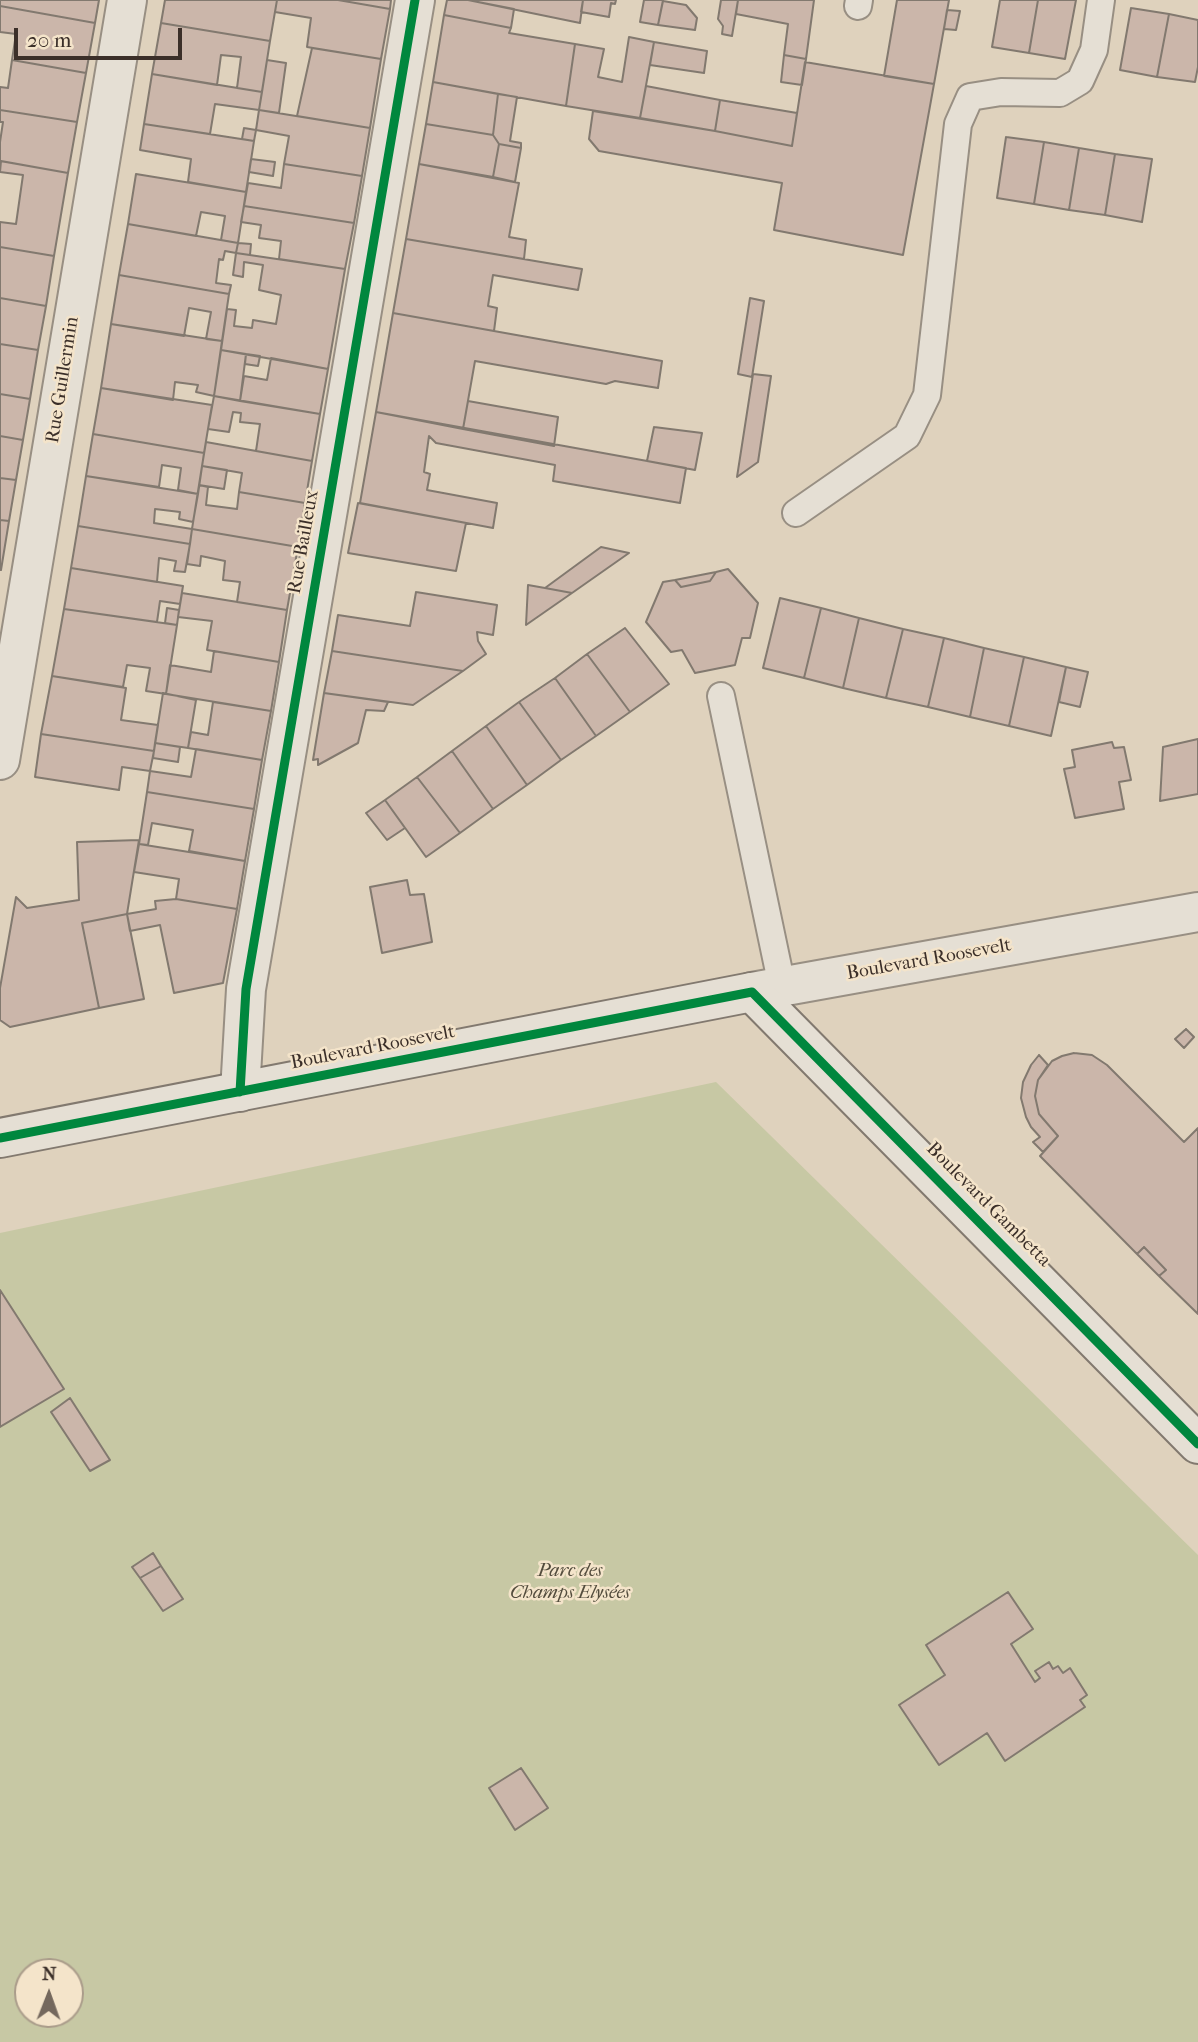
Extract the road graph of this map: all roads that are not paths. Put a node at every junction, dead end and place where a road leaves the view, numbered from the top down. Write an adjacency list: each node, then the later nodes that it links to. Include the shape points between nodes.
1 (127, 0): 6 (street, Rue Guillermin)
2 (415, 0): 9 (street, Rue Bailleux, via 246,989)
3 (1101, 0): 4 (lane, via 1094,50 1080,81 1060,93 1001,92 970,97 958,124 927,395 907,436)
4 (796, 513)
5 (721, 696): 8 (lane)
6 (0, 760)
7 (1198, 912): 8 (street, Boulevard Roosevelt)
8 (767, 989): 9 (street, Boulevard Roosevelt); 11 (street, Boulevard Gambetta)
9 (240, 1092): 10 (street, Boulevard Roosevelt)
10 (0, 1138)
11 (1198, 1444)

